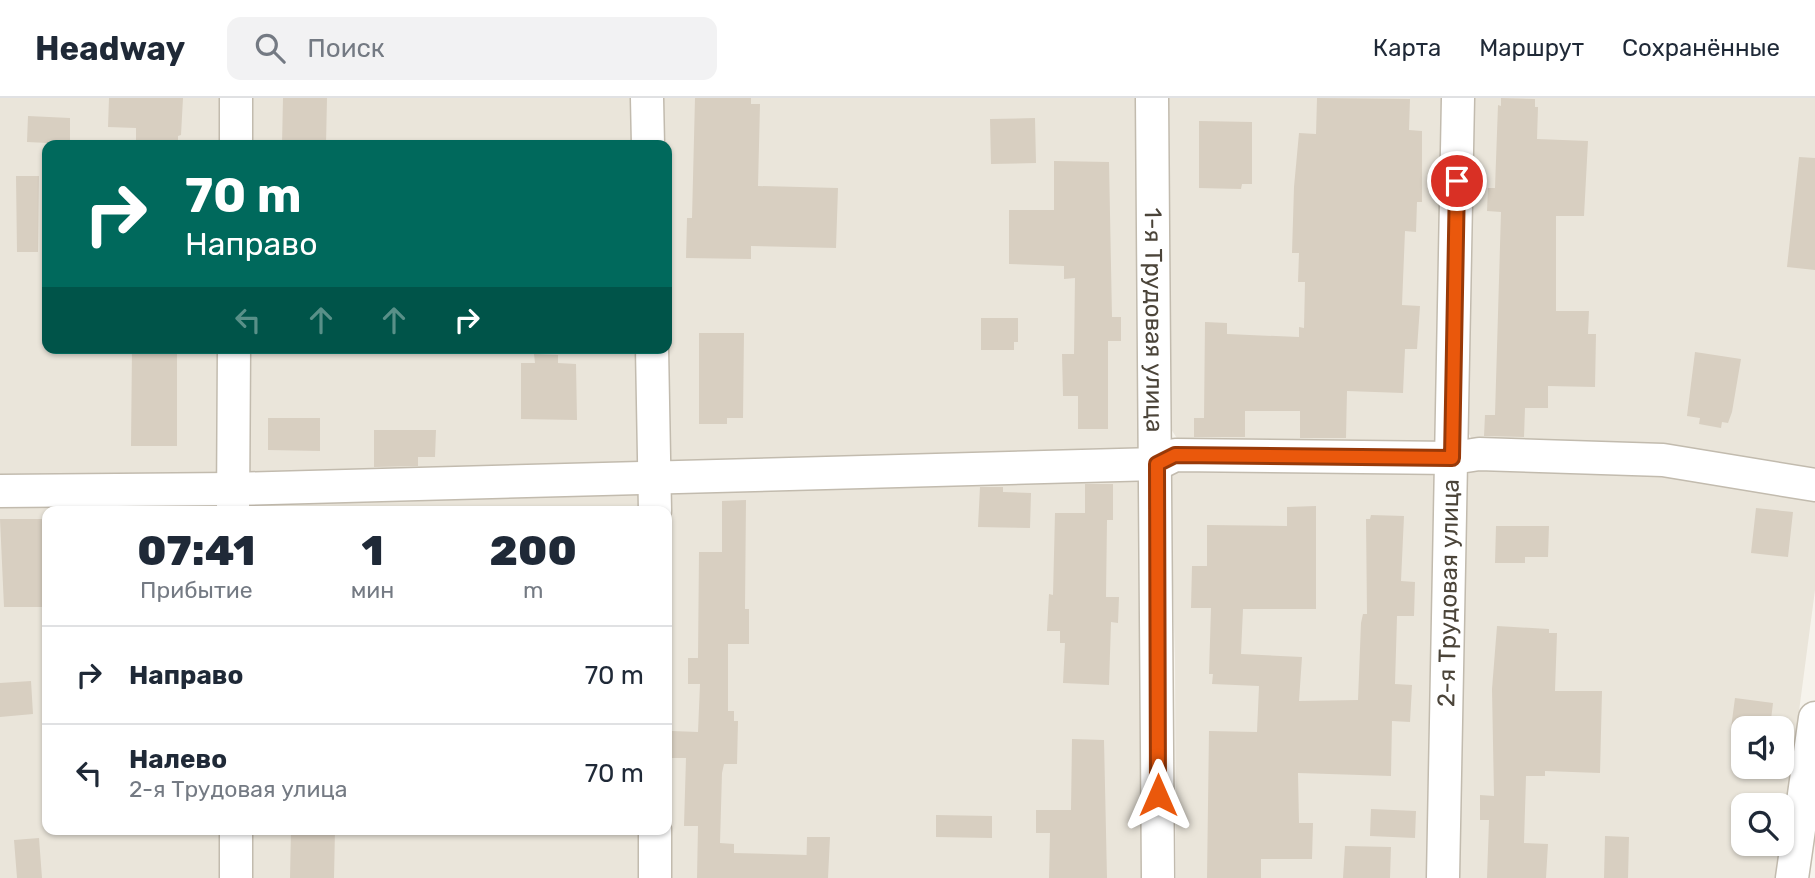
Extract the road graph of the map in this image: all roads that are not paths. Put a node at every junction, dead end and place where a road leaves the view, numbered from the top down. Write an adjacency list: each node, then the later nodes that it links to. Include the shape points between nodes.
1 (236, 98): 5 (street)
2 (646, 98): 6 (street)
3 (1152, 98): 10 (street, 1-я Трудовая улица)
4 (1458, 98): 9 (street, 2-я Трудовая улица)
5 (236, 140)
6 (648, 140)
7 (234, 354): 14 (street)
8 (652, 354): 11 (street)
9 (1452, 458): 10 (street, via 1175,455); 12 (street, via 1479,454 1663,460); 22 (street, 2-я Трудовая улица)
10 (1157, 464): 11 (street); 21 (street, 1-я Трудовая улица)
11 (655, 478): 14 (street); 15 (street)
12 (1815, 485)
13 (0, 491): 14 (street)
14 (233, 500)
15 (655, 506)
16 (1815, 718): 23 (street)
17 (236, 835): 19 (street)
18 (655, 835): 20 (street)
19 (236, 878)
20 (655, 878)
21 (1158, 878)
22 (1443, 878)
23 (1792, 878)

